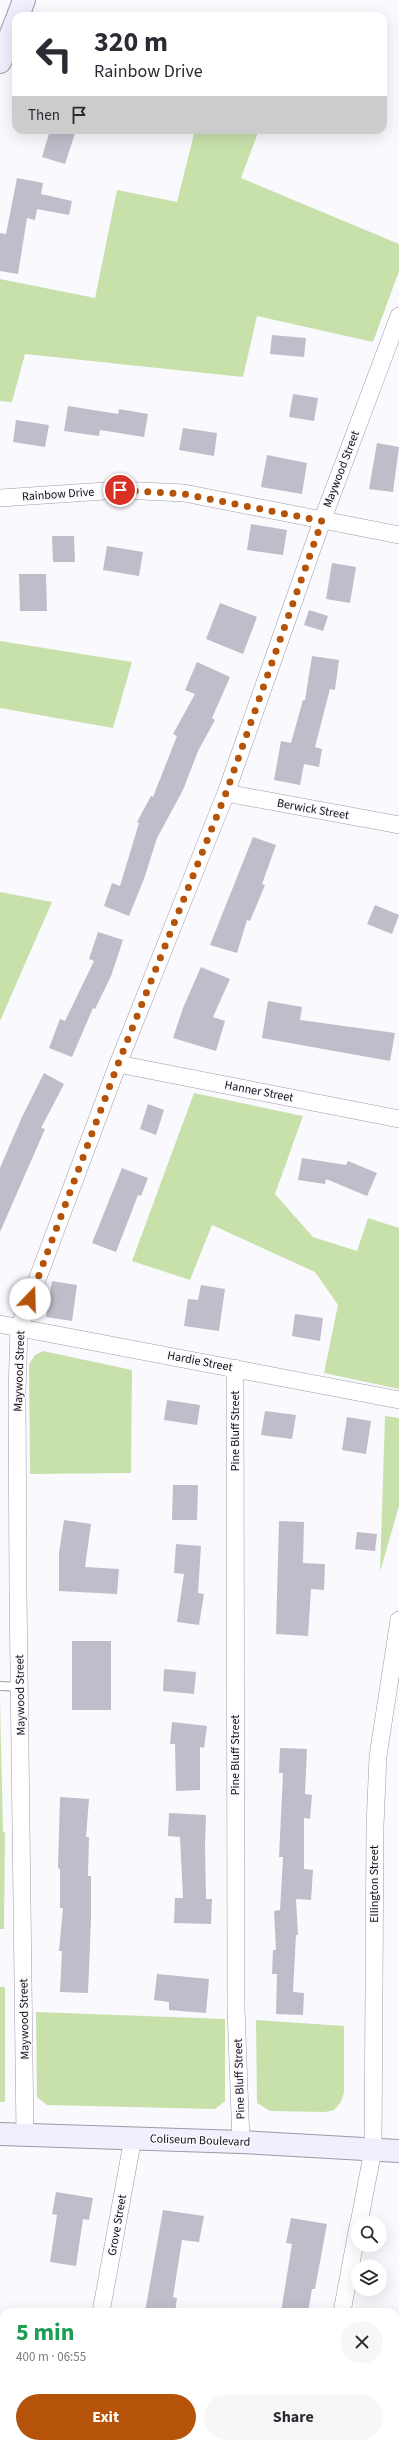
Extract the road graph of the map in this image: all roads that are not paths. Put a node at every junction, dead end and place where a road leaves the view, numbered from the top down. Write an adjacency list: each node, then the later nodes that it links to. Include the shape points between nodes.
1 (24, 0): 2 (main road)
2 (20, 12)
3 (12, 31): 4 (main road)
4 (0, 62)
5 (399, 316): 7 (street, Maywood Street)
6 (0, 498): 7 (street, Rainbow Drive, via 120,490 184,494)
7 (322, 521): 8 (street, Rainbow Drive); 9 (street, Maywood Street)
8 (399, 535)
9 (226, 793): 10 (street, Berwick Street); 11 (street, Maywood Street)
10 (399, 825)
11 (118, 1064): 12 (street, Hanner Street); 14 (street, Maywood Street)
12 (399, 1119)
13 (0, 1324): 14 (street, Hardie Street)
14 (19, 1328): 15 (street, Hardie Street); 20 (street, Maywood Street, via 17,1391)
15 (235, 1368): 16 (street, Hardie Street); 24 (street, Pine Bluff Street, via 236,2000)
16 (399, 1400)
17 (399, 1620): 18 (street, Ellington Street)
18 (396, 1651): 25 (street, Ellington Street, via 378,1756 375,1826)
19 (0, 1686): 20 (lane)
20 (20, 1687): 22 (street, Maywood Street)
21 (0, 2134): 22 (main road, Coliseum Boulevard)
22 (25, 2135): 23 (main road, Coliseum Boulevard)
23 (133, 2138): 24 (main road, Coliseum Boulevard); 29 (street, Grove Street)
24 (241, 2142): 25 (main road, Coliseum Boulevard)
25 (373, 2150): 26 (main road, Coliseum Boulevard); 27 (street, Ellington Street)
26 (399, 2151)
27 (360, 2216)
28 (353, 2252): 30 (street)
29 (102, 2308)
30 (343, 2308)

